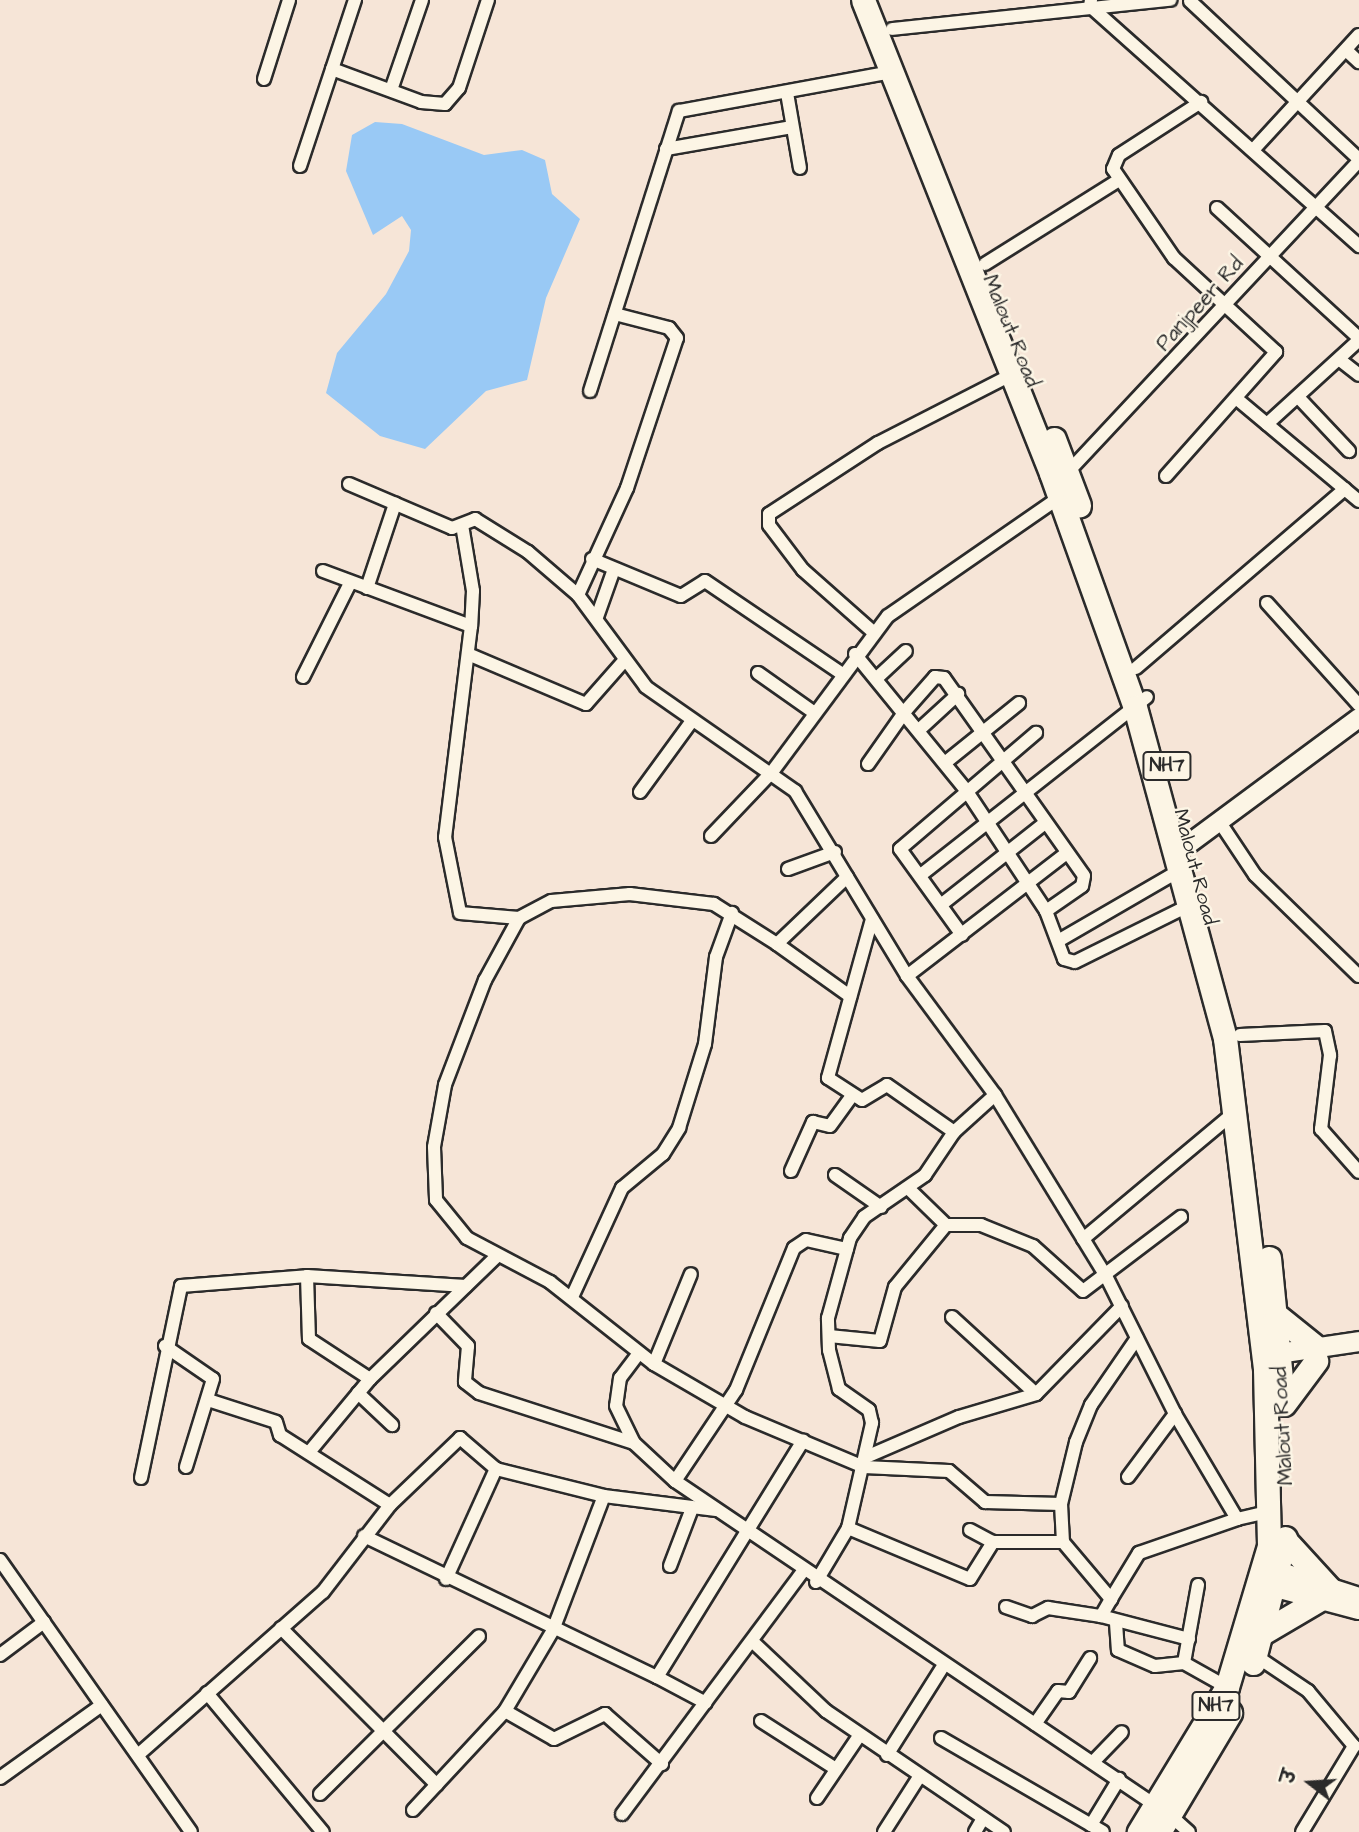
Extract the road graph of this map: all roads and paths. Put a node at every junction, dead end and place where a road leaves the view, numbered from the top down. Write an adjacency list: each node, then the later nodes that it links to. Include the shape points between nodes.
1 (289, 0): 18 (street)
2 (355, 0): 16 (street)
3 (422, 0): 19 (street)
4 (488, 0): 19 (street, via 453,98 435,105)
5 (863, 0): 17 (highway, Malout Road / NH7)
6 (880, 0): 12 (highway, Malout Road / NH7)
7 (1170, 0): 11 (street)
8 (1181, 0): 10 (street)
9 (1198, 0): 10 (street)
10 (1190, 1): 21 (street)
11 (1091, 3): 12 (street); 22 (street)
12 (892, 29): 34 (highway, Malout Road / NH7)
13 (1359, 36): 14 (street)
14 (1346, 50): 15 (street); 21 (street)
15 (1359, 62)
16 (332, 69): 19 (street); 27 (street)
17 (892, 72): 20 (street); 39 (highway, Malout Road / NH7)
18 (264, 79)
19 (391, 90)
20 (787, 93): 23 (street); 24 (street, via 685,107)
21 (1299, 101): 25 (street); 26 (street)
22 (1201, 102): 25 (street); 29 (street, via 1119,155 1113,169)
23 (793, 127): 24 (street); 28 (street)
24 (666, 149): 36 (street)
25 (1254, 149): 30 (street)
26 (1359, 160): 30 (street, Panjpeer Rd)
27 (300, 166)
28 (800, 168)
29 (1119, 180): 34 (street); 35 (street, via 1174,258)
30 (1317, 206): 32 (street); 33 (street, Panjpeer Rd)
31 (1217, 208): 33 (street)
32 (1359, 246)
33 (1270, 256): 35 (street, Panjpeer Rd); 37 (street)
34 (985, 264): 46 (highway, Malout Road / NH7)
35 (1225, 306): 43 (street, via 1276,352); 46 (street, Panjpeer Rd)
36 (615, 314): 41 (street); 54 (street, via 669,327 677,338 627,488)
37 (1359, 339): 38 (street)
38 (1340, 360): 40 (street); 42 (street)
39 (1013, 374): 50 (highway, Malout Road / NH7); 63 (street, via 878,443 769,514 769,525 803,570)
40 (1359, 375)
41 (590, 391)
42 (1299, 398): 44 (street); 45 (street)
43 (1237, 399): 44 (street); 47 (street)
44 (1267, 424): 49 (street)
45 (1349, 451)
46 (1068, 472): 68 (highway, Malout Road / NH7)
47 (1167, 476)
48 (349, 484): 52 (street)
49 (1345, 489): 51 (street); 68 (street)
50 (1060, 497): 63 (street); 74 (highway, Malout Road / NH7)
51 (1359, 501)
52 (394, 504): 53 (street, via 452,528); 58 (street)
53 (462, 525): 59 (street, via 475,519 502,535); 62 (street, via 473,591)
54 (592, 559): 55 (street); 59 (street)
55 (614, 569): 61 (street); 70 (street, via 686,596 705,581)
56 (323, 571): 57 (street)
57 (350, 583): 58 (street); 71 (street)
58 (368, 588): 62 (street)
59 (578, 595): 61 (street)
60 (1267, 603): 76 (street)
61 (597, 617): 67 (street)
62 (471, 626): 65 (street)
63 (872, 631): 66 (street)
64 (906, 651): 72 (street)
65 (468, 654): 67 (street, via 586,704); 108 (street, via 445,837 460,913)
66 (855, 654): 70 (street); 72 (street)
67 (623, 662): 80 (street)
68 (1136, 668): 74 (highway, Malout Road / NH7)
69 (758, 673): 78 (street)
70 (841, 673): 78 (street)
71 (303, 677)
72 (878, 677): 77 (street)
73 (958, 694): 77 (street, via 936,677); 81 (street); 82 (street)
74 (1141, 702): 89 (street); 95 (highway, Malout Road / NH7); 100 (highway, Malout Road / NH7)
75 (1019, 703): 82 (street)
76 (1359, 705)
77 (906, 710): 81 (street); 86 (street)
78 (813, 712): 87 (street)
79 (1359, 718): 93 (street)
80 (691, 722): 87 (street); 90 (street)
81 (920, 729): 85 (street)
82 (985, 730): 84 (street); 85 (street)
83 (1036, 733): 84 (street)
84 (1002, 761): 88 (street); 89 (street)
85 (946, 762): 88 (street)
86 (868, 764)
87 (772, 772): 94 (street); 96 (street, via 794,791)
88 (966, 790): 91 (street); 101 (street, via 900,849)
89 (1021, 791): 91 (street); 92 (street)
90 (640, 792)
91 (986, 821): 98 (street); 101 (street)
92 (1045, 823): 97 (street); 98 (street)
93 (1221, 824): 95 (street); 114 (street, via 1255,874)
94 (711, 836)
95 (1190, 843): 116 (highway, Malout Road / NH7)
96 (835, 852): 99 (street); 102 (street)
97 (1067, 853): 103 (street); 106 (street, via 1085,881)
98 (1007, 854): 103 (street); 104 (street)
99 (788, 869)
100 (1182, 869): 105 (highway, Malout Road / NH7); 111 (street)
101 (922, 874): 104 (street)
102 (847, 877): 109 (street); 112 (street)
103 (1028, 883): 106 (street); 110 (street)
104 (942, 904): 110 (street)
105 (1191, 905): 111 (street, via 1075,962 1064,959); 119 (highway, Malout Road / NH7, via 1225,1038)
106 (1046, 911): 111 (street)
107 (732, 913): 108 (street, via 714,904 599,894 551,901); 112 (street); 136 (street, via 716,957 705,1044 679,1128 663,1154 622,1188)
108 (519, 918): 131 (street, via 469,1018 445,1085 434,1147 436,1200 467,1238)
109 (872, 919): 113 (street); 115 (street)
110 (962, 935): 113 (street)
111 (1058, 941)
112 (777, 944): 115 (street)
113 (907, 976): 117 (street)
114 (1359, 976)
115 (850, 996): 118 (street, via 827,1074)
116 (1240, 1035): 122 (street, via 1325,1031 1330,1055 1321,1129); 129 (highway, Malout Road / NH7)
117 (995, 1095): 120 (street); 128 (street)
118 (852, 1096): 120 (street, via 862,1100 887,1086); 121 (street, via 833,1124 813,1122)
119 (1236, 1111): 128 (street); 129 (highway, Malout Road / NH7)
120 (954, 1132): 124 (street)
121 (791, 1171)
122 (1359, 1172)
123 (835, 1175): 125 (street)
124 (910, 1190): 125 (street); 127 (street)
125 (881, 1208): 130 (street, via 855,1228)
126 (1181, 1217): 134 (street)
127 (946, 1225): 134 (street, via 981,1225 1033,1246 1080,1290); 141 (street, via 895,1287 880,1341)
128 (1083, 1239): 134 (street)
129 (1261, 1247): 139 (highway, Malout Road / NH7); 148 (highway, Malout Road / NH7)
130 (847, 1249): 141 (street); 155 (street, via 806,1240 794,1248)
131 (497, 1256): 135 (street); 136 (street)
132 (691, 1274): 149 (street)
133 (307, 1276): 135 (street); 144 (street, via 181,1286); 150 (street, via 309,1339)
134 (1106, 1276): 137 (street)
135 (466, 1286): 138 (street)
136 (572, 1297): 145 (street)
137 (1122, 1306): 142 (street); 152 (street)
138 (436, 1313): 150 (street); 159 (street, via 468,1346 465,1382 479,1393)
139 (1276, 1315): 147 (highway); 148 (highway, Malout Road / NH7)
140 (952, 1317): 152 (street)
141 (829, 1336): 161 (street, via 839,1389 872,1415)
142 (1137, 1338): 156 (street); 168 (street, via 1091,1405)
143 (1359, 1341): 147 (main road)
144 (165, 1346): 153 (street, via 212,1377); 165 (street)
145 (639, 1353): 149 (street); 159 (street, via 620,1378 615,1401)
146 (1359, 1353): 147 (main road)
147 (1316, 1354): 148 (main road); 154 (highway)
148 (1272, 1361): 154 (highway, Malout Road / NH7); 172 (highway, Malout Road / NH7)
149 (654, 1364): 155 (street)
150 (370, 1379): 151 (street)
151 (358, 1393): 157 (street); 160 (street)
152 (1036, 1394): 161 (street, via 959,1417)
153 (208, 1401): 160 (street, via 276,1422 280,1435); 162 (street)
154 (1284, 1404): 178 (highway, Malout Road / NH7)
155 (726, 1407): 158 (street); 166 (street)
156 (1175, 1414): 164 (street); 173 (street)
157 (392, 1425)
158 (803, 1441): 161 (street); 176 (street)
159 (634, 1443): 166 (street)
160 (311, 1450): 169 (street)
161 (865, 1462): 168 (street, via 949,1471 985,1502); 174 (street)
162 (186, 1467)
163 (496, 1469): 167 (street); 169 (street, via 460,1438); 185 (street)
164 (1128, 1477)
165 (141, 1478)
166 (675, 1481): 170 (street)
167 (604, 1496): 171 (street); 197 (street)
168 (1061, 1504): 180 (street)
169 (390, 1505): 177 (street)
170 (716, 1510): 171 (street); 176 (street)
171 (691, 1511): 182 (street)
172 (1271, 1511): 173 (street); 184 (highway, Malout Road / NH7)
173 (1237, 1519): 190 (street, via 1139,1553)
174 (848, 1528): 179 (street, via 970,1579); 186 (street)
175 (970, 1530): 179 (street)
176 (749, 1535): 183 (street); 207 (street)
177 (364, 1536): 185 (street); 196 (street, via 334,1580)
178 (1285, 1540): 184 (highway, Malout Road / NH7); 188 (highway)
179 (993, 1542): 180 (street)
180 (1063, 1542): 190 (street)
181 (0, 1560): 194 (street)
182 (670, 1566)
183 (803, 1571): 186 (street); 201 (street)
184 (1271, 1577): 188 (street); 198 (highway, NH7); 208 (highway, NH7)
185 (446, 1579): 197 (street)
186 (817, 1583): 206 (street)
187 (1198, 1585): 200 (street)
188 (1325, 1594): 189 (street); 192 (street); 198 (highway)
189 (1359, 1597)
190 (1111, 1599): 193 (street)
191 (1006, 1607): 193 (street, via 1032,1616 1048,1608)
192 (1359, 1610)
193 (1101, 1616): 195 (street)
194 (44, 1622): 202 (street); 211 (street)
195 (1116, 1622): 200 (street); 205 (street, via 1118,1650 1155,1667)
196 (281, 1628): 209 (street); 215 (street)
197 (553, 1630): 207 (street); 212 (street)
198 (1264, 1632): 203 (highway, NH7)
199 (479, 1636): 215 (street)
200 (1188, 1639): 205 (street)
201 (752, 1641): 210 (street); 217 (street)
202 (0, 1655)
203 (1256, 1656): 219 (street, via 1308,1691); 234 (highway, NH7)
204 (1090, 1658): 214 (street, via 1069,1692 1058,1691)
205 (1184, 1663): 208 (street)
206 (944, 1665): 214 (street); 221 (street)
207 (657, 1677): 210 (street)
208 (1227, 1688): 234 (highway, NH7)
209 (207, 1693): 220 (street); 237 (street)
210 (706, 1703): 223 (street)
211 (102, 1705): 220 (street); 226 (street)
212 (505, 1711): 223 (street, via 554,1740 605,1714); 228 (street)
213 (761, 1721): 224 (street)
214 (1035, 1724): 222 (street)
215 (384, 1732): 228 (street); 229 (street)
216 (1122, 1732): 222 (street)
217 (859, 1736): 221 (street); 224 (street)
218 (941, 1738): 235 (street)
219 (1357, 1746): 244 (street)
220 (139, 1754): 236 (street)
221 (887, 1755): 225 (street)
222 (1094, 1761): 227 (street)
223 (662, 1764): 232 (street)
224 (836, 1769): 230 (street)
225 (919, 1777): 233 (street); 238 (street)
226 (0, 1779)
227 (1119, 1779): 234 (street); 235 (street)
228 (437, 1785): 231 (street)
229 (320, 1794)
230 (817, 1798)
231 (413, 1810)
232 (622, 1814)
233 (983, 1818): 239 (street); 240 (street)
234 (1162, 1818): 242 (highway, NH7); 243 (street)
235 (1091, 1825): 241 (street)
236 (191, 1832)
237 (323, 1832)
238 (884, 1832)
239 (975, 1832)
240 (1004, 1832)
241 (1103, 1832)
242 (1139, 1832)
243 (1189, 1832)
244 (1301, 1832)

